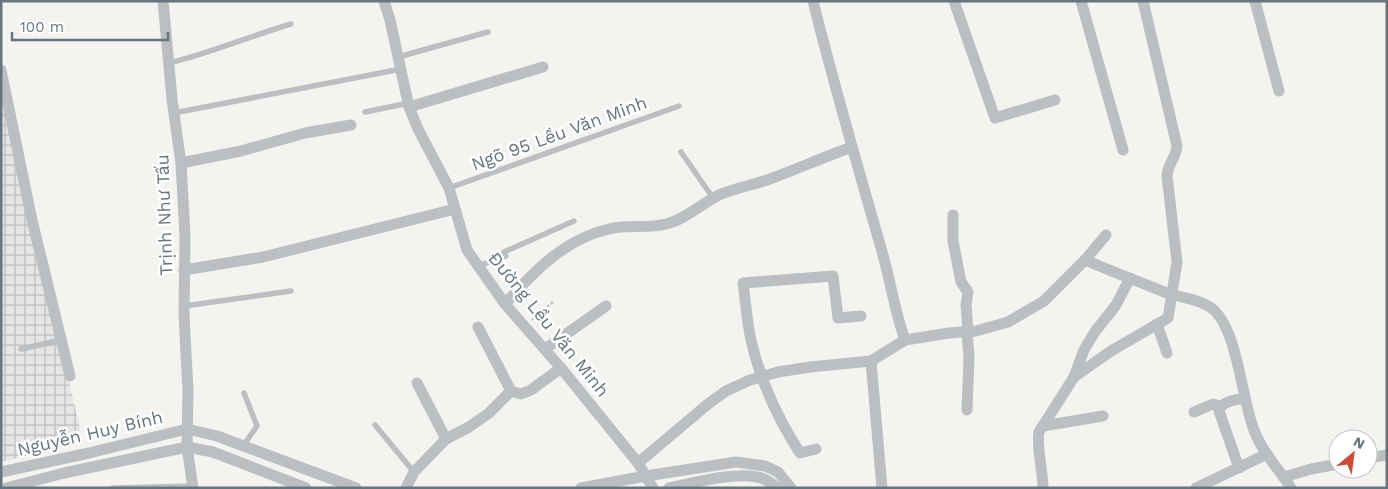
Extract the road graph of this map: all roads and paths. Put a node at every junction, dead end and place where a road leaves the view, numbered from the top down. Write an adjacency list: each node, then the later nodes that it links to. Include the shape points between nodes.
1 (163, 1): 11 (street, Trịnh Như Tấu)
2 (384, 1): 10 (street, Đường Lều Văn Minh)
3 (812, 1): 23 (street)
4 (954, 1): 17 (street, via 995,118)
5 (1081, 1): 24 (street)
6 (1143, 1): 38 (street, via 1177,146 1167,176 1177,262)
7 (1255, 1): 16 (street)
8 (291, 24): 11 (lane)
9 (488, 32): 10 (lane)
10 (398, 57): 13 (street, Đường Lều Văn Minh)
11 (169, 63): 21 (street, Trịnh Như Tấu)
12 (543, 66): 18 (street)
13 (401, 69): 18 (street, Đường Lều Văn Minh); 21 (lane)
14 (1, 70): 15 (street)
15 (4, 91): 48 (street)
16 (1279, 91)
17 (1055, 100)
18 (409, 105): 20 (lane); 27 (street, Đường Lều Văn Minh)
19 (679, 106): 27 (lane, Ngõ 95 Lều Văn Minh)
20 (365, 112)
21 (174, 113): 26 (street, Trịnh Như Tấu)
22 (351, 125): 26 (street)
23 (852, 146): 28 (street); 49 (street)
24 (1122, 150)
25 (681, 152): 28 (lane)
26 (182, 162): 35 (street, Trịnh Như Tấu)
27 (449, 188): 29 (street, Đường Lều Văn Minh)
28 (713, 198): 40 (street, via 666,224 608,229 579,239 540,267)
29 (455, 209): 34 (street, Đường Lều Văn Minh, via 467,250); 35 (street, via 263,257)
30 (953, 215): 47 (street, via 953,241 961,282 968,292)
31 (574, 221): 34 (lane, via 504,252 506,256)
32 (1106, 235): 33 (street)
33 (1085, 260): 36 (street); 47 (street, via 1044,301 1008,322)
34 (478, 266): 40 (street, Đường Lều Văn Minh)
35 (184, 270): 41 (street, Trịnh Như Tấu)
36 (1130, 278): 38 (street); 57 (street, via 1116,305 1089,342)
37 (291, 291): 41 (lane)
38 (1173, 295): 44 (street, via 1168,318); 61 (street, via 1202,302 1217,312 1231,340)
39 (553, 302): 45 (path)
40 (505, 304): 45 (street, Đường Lều Văn Minh)
41 (184, 306): 68 (street, Trịnh Như Tấu)
42 (606, 306): 51 (street)
43 (861, 316): 56 (street, via 838,318 834,276 743,283 752,347)
44 (1157, 324): 52 (street); 57 (street)
45 (525, 326): 51 (street, Đường Lều Văn Minh)
46 (478, 327): 59 (street)
47 (968, 332): 49 (street); 63 (street)
48 (61, 340): 50 (lane); 55 (street)
49 (905, 340): 53 (street)
50 (21, 349)
51 (545, 349): 54 (street, Đường Lều Văn Minh)
52 (1167, 353)
53 (871, 361): 56 (street); 92 (street)
54 (561, 368): 59 (street, via 531,390 521,394); 74 (street, Đường Lều Văn Minh)
55 (70, 376)
56 (762, 376): 72 (street, via 800,454); 74 (street, via 726,391)
57 (1074, 377): 67 (street)
58 (417, 383): 69 (street)
59 (511, 391): 69 (street, via 469,428)
60 (244, 393): 70 (lane, via 257,426)
61 (1244, 398): 62 (street); 73 (street, via 1254,431)
62 (1220, 406): 64 (street, via 1213,404); 76 (street)
63 (967, 410)
64 (1194, 412)
65 (1103, 416): 67 (street)
66 (375, 425): 78 (lane)
67 (1043, 426): 93 (street, via 1038,437)
68 (187, 429): 70 (street); 71 (street, Trịnh Như Tấu); 77 (street, Nguyễn Huy Bính)
69 (446, 439): 78 (street)
70 (243, 446): 85 (street)
71 (187, 447): 81 (street, Trịnh Như Tấu); 82 (street); 84 (street, via 213,452)
72 (816, 449)
73 (1267, 454): 76 (street); 80 (street)
74 (638, 463): 79 (street, Đường Lều Văn Minh)
75 (1328, 466): 80 (street)
76 (1239, 468): 94 (street)
77 (1, 472)
78 (414, 472): 86 (street)
79 (646, 476): 87 (street); 88 (street, Đường Lều Văn Minh); 91 (street, via 736,462 752,463 778,472)
80 (1284, 478): 95 (street)
81 (193, 487): 83 (lane)
82 (6, 488)
83 (113, 488)
84 (306, 488)
85 (356, 488)
86 (406, 488)
87 (582, 488)
88 (653, 488)
89 (669, 488): 90 (street, via 740,476 759,477)
90 (778, 488)
91 (792, 488)
92 (882, 488)
93 (1043, 488)
94 (1196, 488)
95 (1291, 488)

